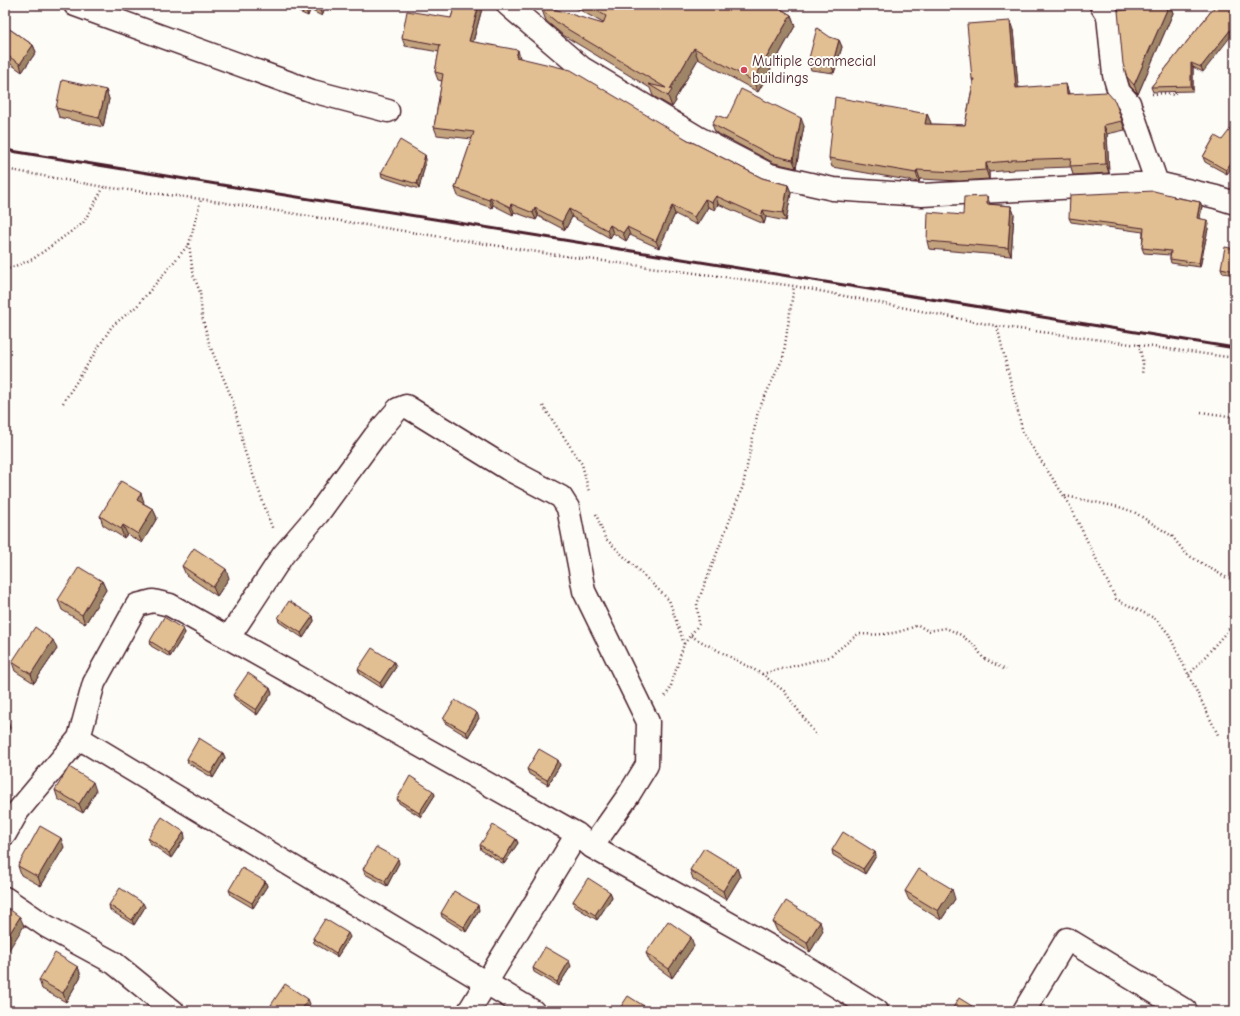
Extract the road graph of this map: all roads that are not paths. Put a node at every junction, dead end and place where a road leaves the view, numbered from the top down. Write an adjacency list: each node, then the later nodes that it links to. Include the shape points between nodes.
1 (75, 5): 4 (street, via 312,91)
2 (508, 5): 5 (street, via 582,68 697,137 770,175 833,189 922,195)
3 (1101, 5): 5 (street, via 1108,16 1114,75 1119,92 1129,103)
4 (388, 111)
5 (1157, 183): 6 (street)
6 (1235, 203)
7 (229, 637): 8 (street, via 170,605 153,601 137,605 94,684); 10 (street); 10 (street, via 283,555 318,514 375,436 398,409 406,406 508,469 561,496 568,508 584,591 648,722 647,765 628,796)
8 (79, 738): 9 (street, via 18,811); 12 (street)
9 (5, 834)
10 (584, 841): 12 (street); 16 (street, via 789,957)
11 (5, 898): 13 (street, via 46,926 114,963)
12 (486, 982): 14 (street); 15 (street)
13 (172, 1011)
14 (469, 1011)
15 (533, 1011)
16 (877, 1011)
17 (1024, 1011): 18 (street, via 1067,939)
18 (1186, 1011)

